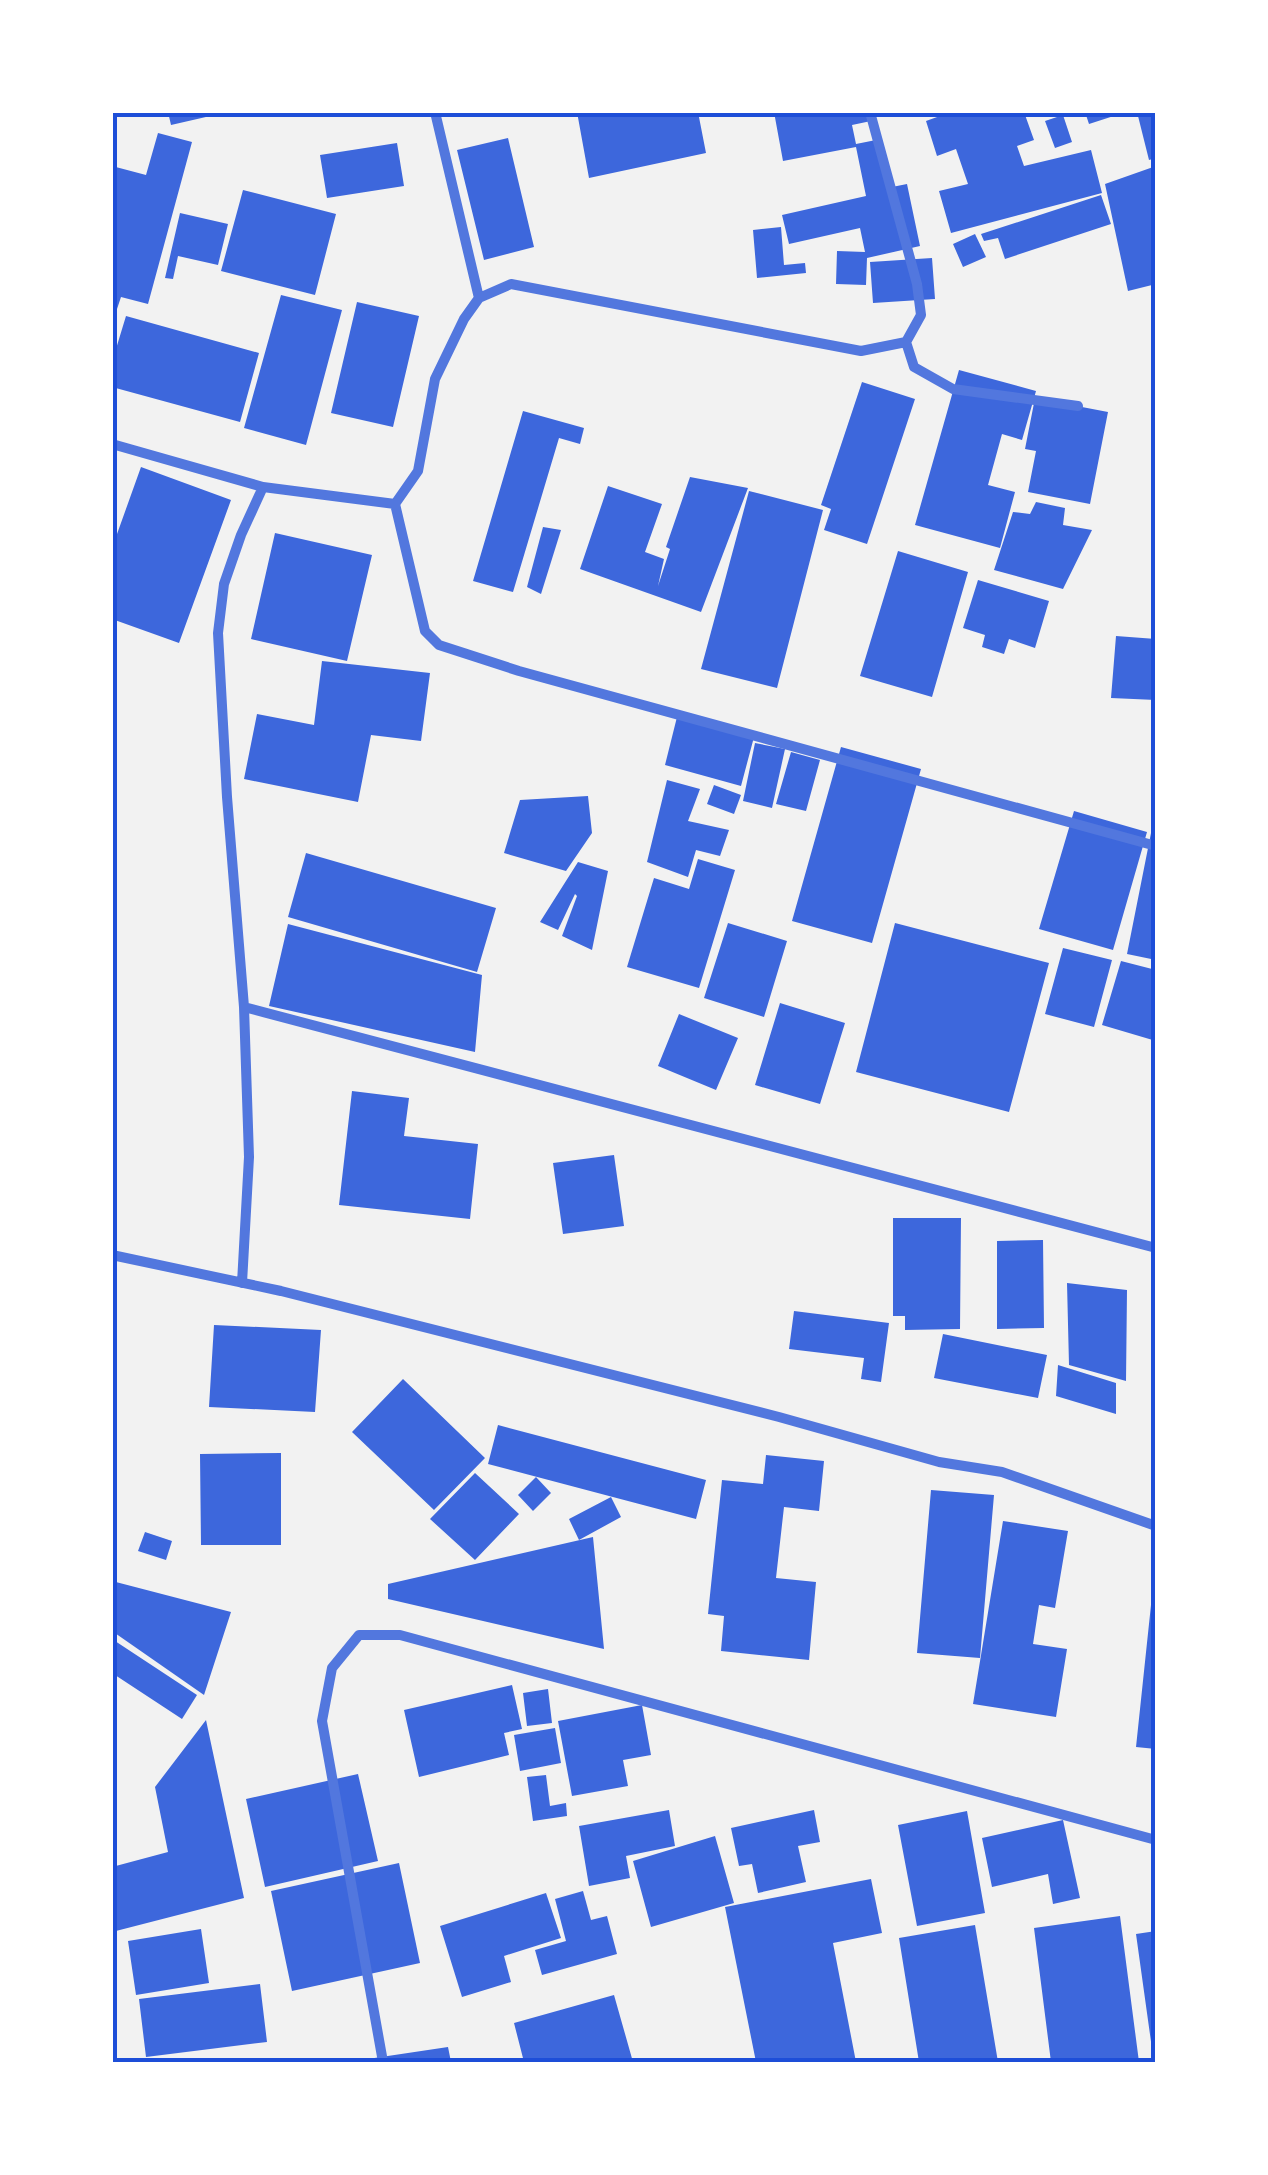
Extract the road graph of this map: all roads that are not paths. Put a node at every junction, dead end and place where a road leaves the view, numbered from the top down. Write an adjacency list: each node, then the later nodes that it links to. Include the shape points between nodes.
1 (435, 112): 3 (street)
2 (870, 112): 4 (street, via 917,284 921,316)
3 (479, 298): 4 (street, via 511,284 862,350); 8 (street, via 435,379 418,470)
4 (906, 342): 5 (street, via 914,367 953,389)
5 (1078, 406)
6 (112, 444): 7 (street)
7 (263, 487): 8 (street); 10 (street, via 224,584 218,633)
8 (396, 504): 9 (street, via 426,631 439,645)
9 (1156, 846)
10 (244, 1008): 11 (street); 13 (street, via 250,1157)
11 (1156, 1248)
12 (112, 1256): 13 (street)
13 (242, 1283): 14 (street, via 939,1462 1002,1472)
14 (1156, 1526)
15 (1156, 1840): 16 (street, via 400,1635 360,1635 332,1668 322,1721)
16 (383, 2062)

